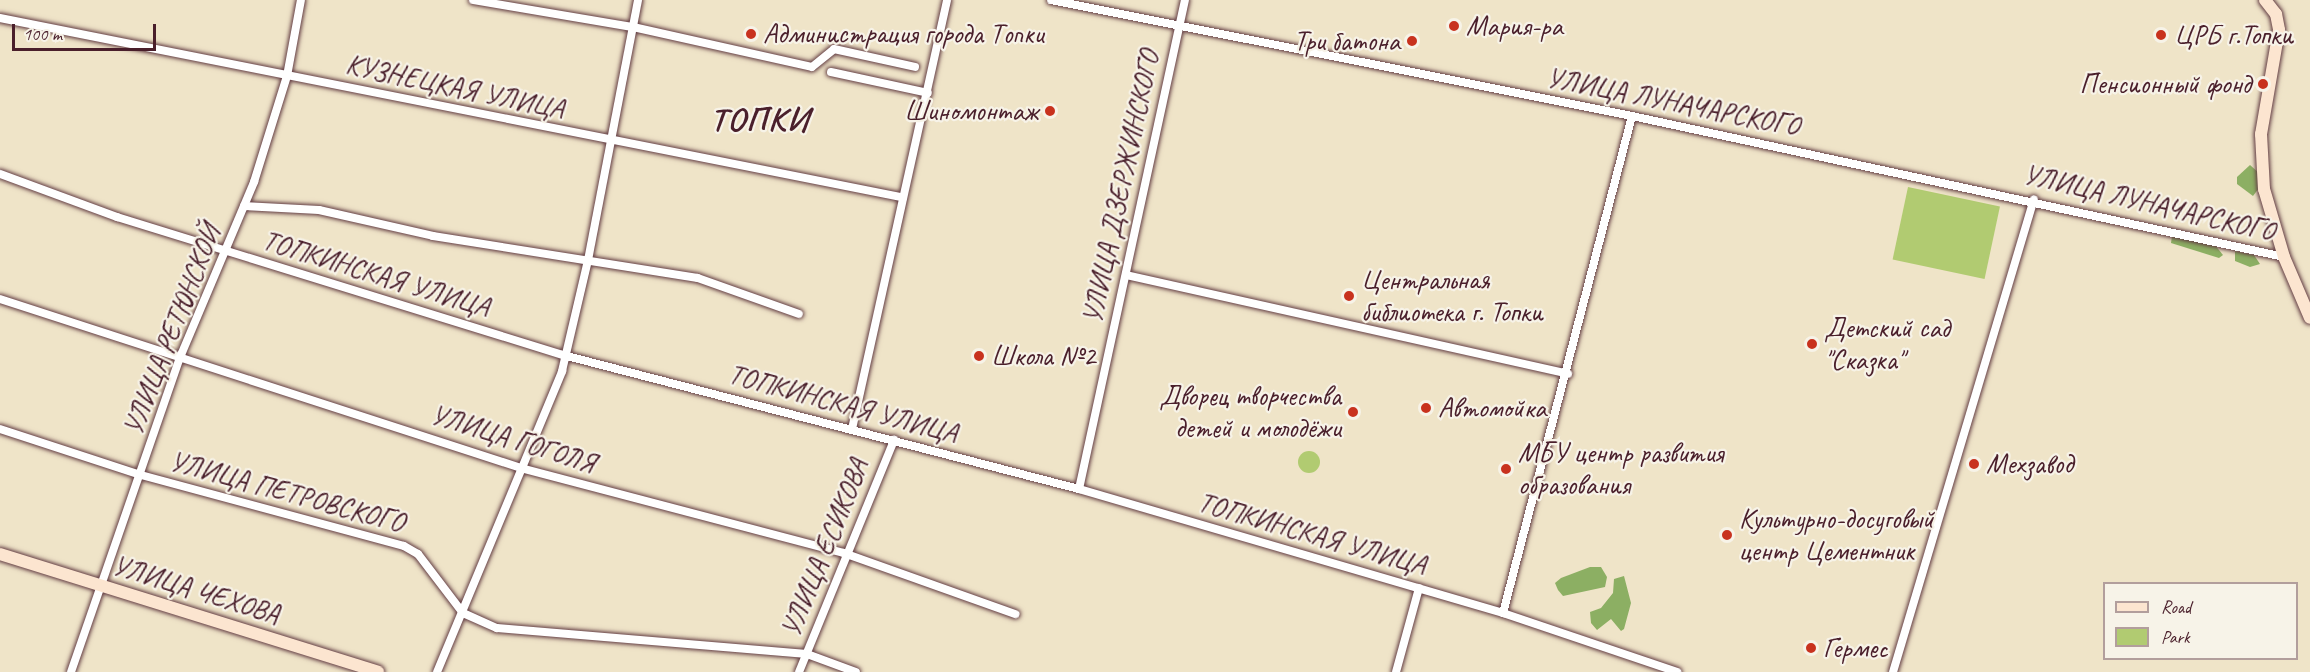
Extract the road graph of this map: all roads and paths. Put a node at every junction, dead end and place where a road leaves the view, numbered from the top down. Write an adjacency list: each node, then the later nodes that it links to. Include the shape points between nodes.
1 (302, 0): 13 (street, УЛИЦА РЕТЮНСКОЙ)
2 (473, 0): 10 (street)
3 (638, 0): 10 (street)
4 (947, 0): 14 (street)
5 (1051, 0): 9 (street, УЛИЦА ЛУНАЧАРСКОГО)
6 (1185, 0): 9 (street, УЛИЦА ДЗЕРЖИНСКОГО)
7 (2270, 2): 22 (street, via 2279,30 2260,150 2265,189)
8 (0, 18): 13 (street, КУЗНЕЦКАЯ УЛИЦА)
9 (1179, 25): 15 (street, УЛИЦА ЛУНАЧАРСКОГО); 24 (street, УЛИЦА ДЗЕРЖИНСКОГО)
10 (633, 27): 11 (street, via 812,67 834,50); 16 (street)
11 (915, 67)
12 (831, 72): 14 (street)
13 (287, 76): 16 (street, КУЗНЕЦКАЯ УЛИЦА); 20 (street, УЛИЦА РЕТЮНСКОЙ)
14 (928, 93): 18 (street)
15 (1632, 116): 19 (street, УЛИЦА ЛУНАЧАРСКОГО); 30 (street)
16 (609, 141): 18 (street, КУЗНЕЦКАЯ УЛИЦА); 23 (street)
17 (0, 174): 21 (street, ТОПКИНСКАЯ УЛИЦА)
18 (901, 197): 32 (street)
19 (2034, 200): 22 (street, УЛИЦА ЛУНАЧАРСКОГО); 52 (street)
20 (244, 206): 21 (street, УЛИЦА РЕТЮНСКОЙ); 23 (street, ТОПКИНСКАЯ УЛИЦА, via 319,210 433,236)
21 (226, 251): 28 (street, ТОПКИНСКАЯ УЛИЦА); 29 (street, УЛИЦА РЕТЮНСКОЙ)
22 (2284, 257): 27 (street)
23 (588, 260): 26 (street, ТОПКИНСКАЯ УЛИЦА, via 698,278); 28 (street)
24 (1126, 274): 30 (street); 36 (street, УЛИЦА ДЗЕРЖИНСКОГО)
25 (0, 299): 29 (street, УЛИЦА ГОГОЛЯ)
26 (799, 314)
27 (2310, 318)
28 (563, 355): 32 (street, ТОПКИНСКАЯ УЛИЦА); 34 (street, via 562,371)
29 (181, 356): 34 (street, УЛИЦА ГОГОЛЯ); 35 (street, УЛИЦА РЕТЮНСКОЙ)
30 (1568, 374): 42 (street)
31 (0, 429): 35 (street, УЛИЦА ПЕТРОВСКОГО)
32 (852, 429): 33 (street, ТОПКИНСКАЯ УЛИЦА)
33 (894, 440): 36 (street, ТОПКИНСКАЯ УЛИЦА); 37 (street, УЛИЦА ЕСИКОВА)
34 (524, 469): 37 (street, УЛИЦА ГОГОЛЯ); 41 (street)
35 (141, 475): 39 (street, УЛИЦА РЕТЮНСКОЙ); 41 (street, УЛИЦА ПЕТРОВСКОГО, via 404,546 418,554)
36 (1079, 489): 40 (street, ТОПКИНСКАЯ УЛИЦА)
37 (844, 553): 43 (street, УЛИЦА ГОГОЛЯ); 44 (street, УЛИЦА ЕСИКОВА)
38 (0, 554): 39 (street, УЛИЦА ЧЕХОВА)
39 (100, 585): 45 (street, УЛИЦА РЕТЮНСКОЙ); 46 (street, УЛИЦА ЧЕХОВА)
40 (1419, 588): 42 (street, ТОПКИНСКАЯ УЛИЦА); 50 (street)
41 (463, 613): 44 (street, УЛИЦА ПЕТРОВСКОГО, via 497,628 526,633); 47 (street)
42 (1503, 613): 51 (street, ТОПКИНСКАЯ УЛИЦА)
43 (1014, 614)
44 (807, 654): 48 (street, УЛИЦА ЕСИКОВА); 49 (street, УЛИЦА ПЕТРОВСКОГО)
45 (71, 672)
46 (378, 672)
47 (437, 672)
48 (799, 672)
49 (856, 672)
50 (1396, 672)
51 (1677, 672)
52 (1893, 672)

